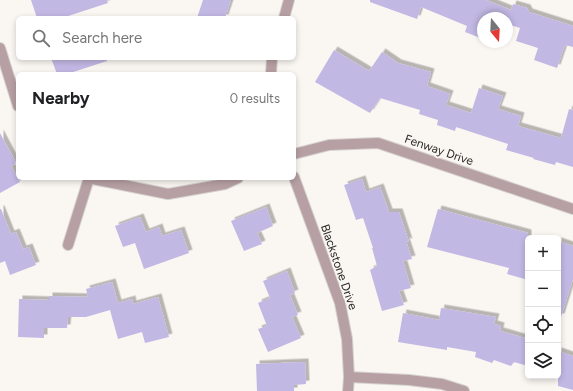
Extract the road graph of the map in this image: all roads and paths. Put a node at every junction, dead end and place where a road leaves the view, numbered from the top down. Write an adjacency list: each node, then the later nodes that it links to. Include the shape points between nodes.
1 (289, 0): 2 (street)
2 (285, 16)
3 (0, 48): 6 (street)
4 (272, 60): 5 (street)
5 (271, 72)
6 (16, 100)
7 (296, 153): 12 (street, Fenway Drive, via 329,145 378,143)
8 (88, 180): 13 (street)
9 (99, 180): 10 (street, via 168,194 225,184)
10 (234, 180)
11 (295, 180): 14 (street, Blackstone Drive, via 340,303 347,339)
12 (573, 209)
13 (68, 245)
14 (349, 377): 15 (street, Blackstone Drive); 16 (street, via 435,383)
15 (348, 391)
16 (464, 391)

